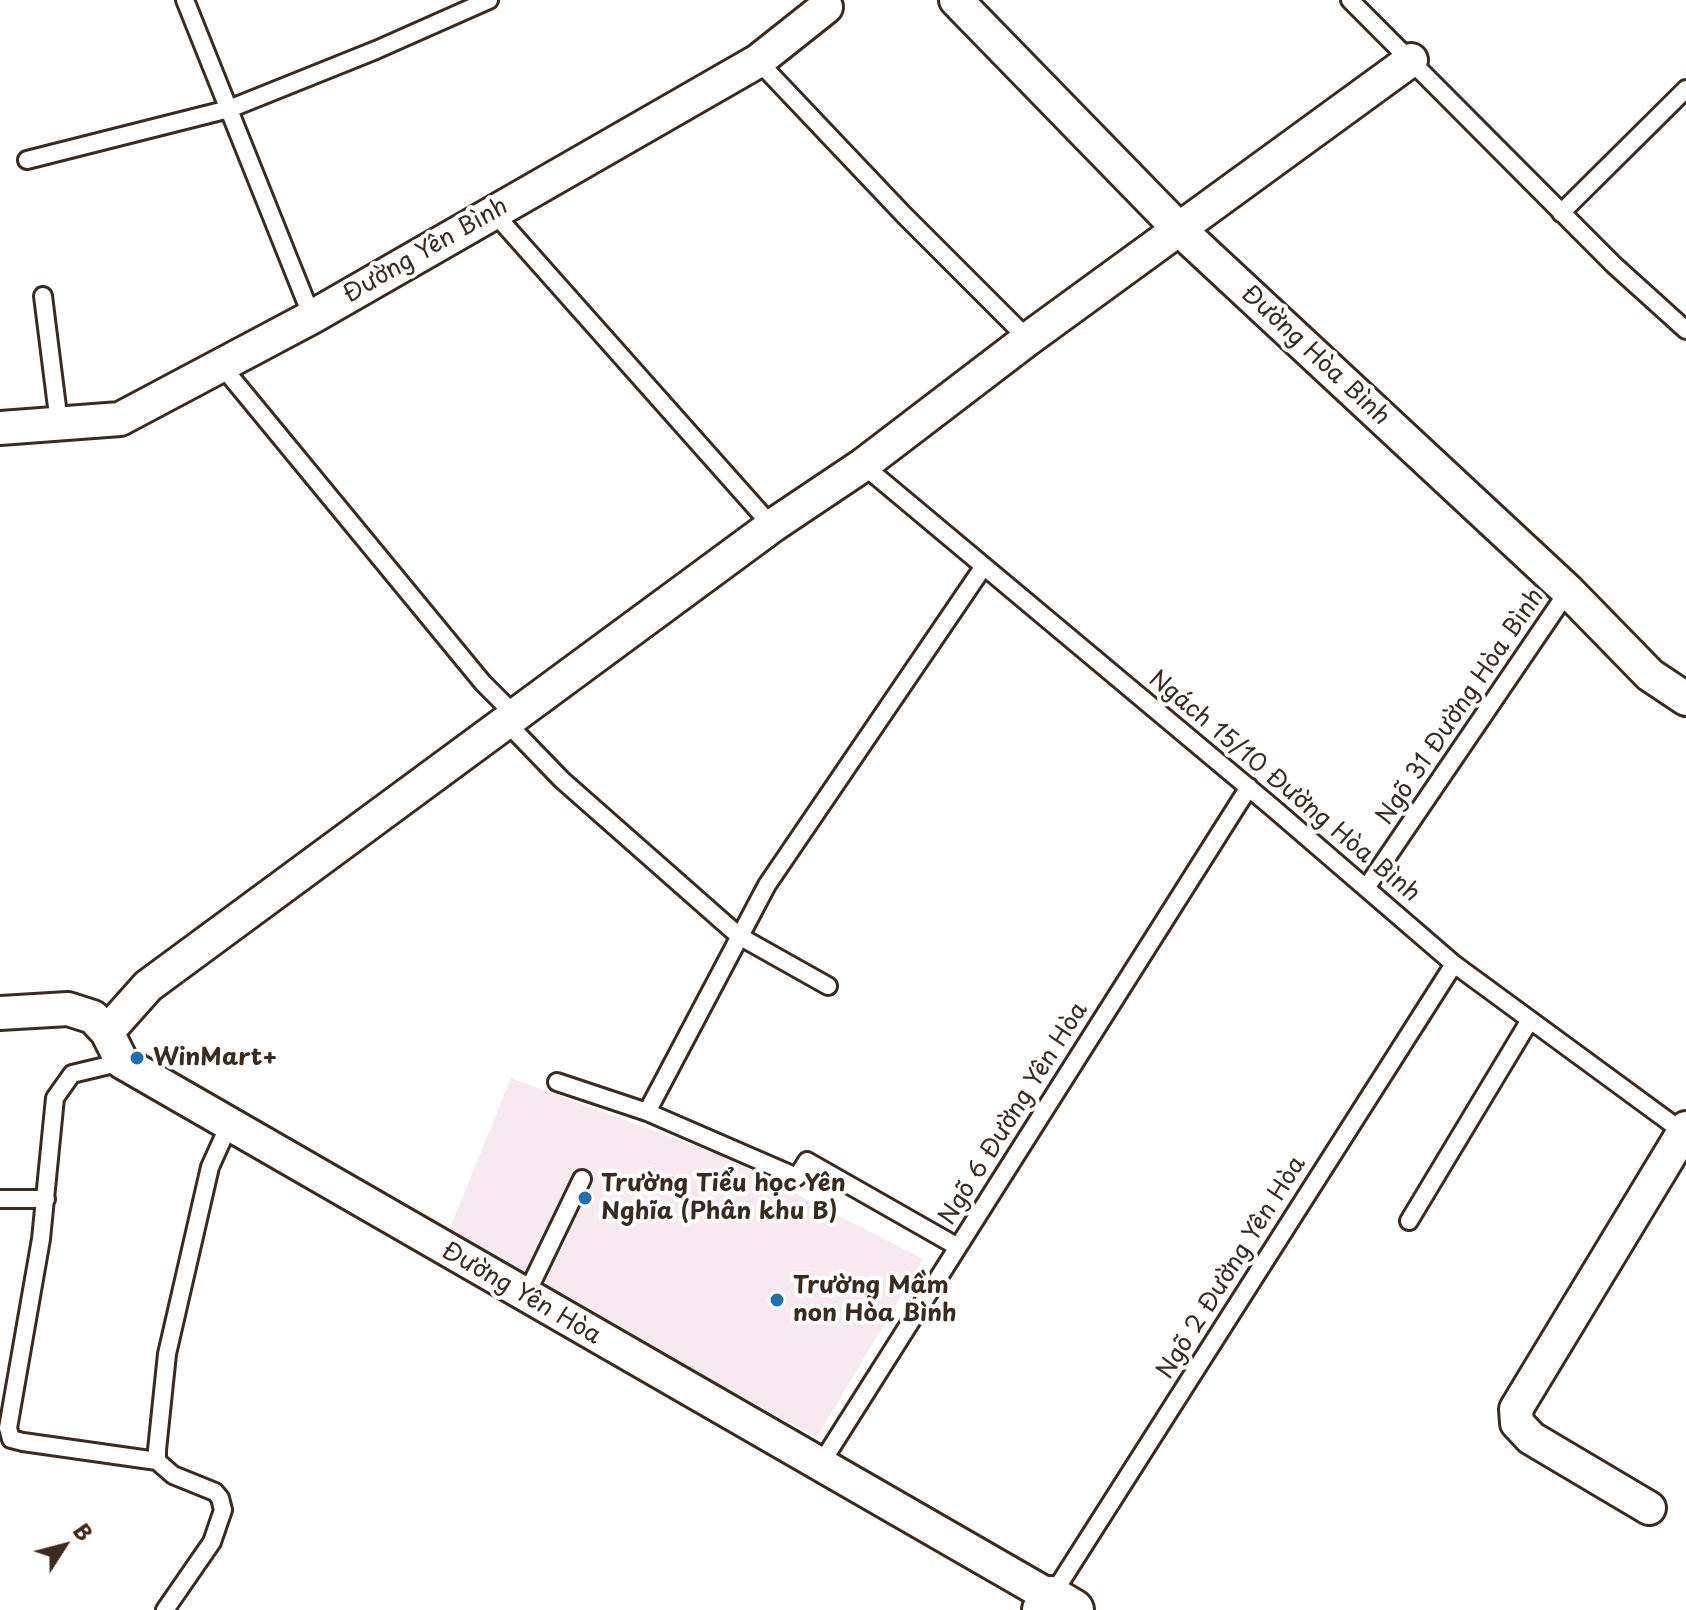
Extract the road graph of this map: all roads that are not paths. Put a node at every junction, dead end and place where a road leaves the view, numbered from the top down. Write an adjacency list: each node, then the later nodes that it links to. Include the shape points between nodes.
1 (185, 0): 9 (lane)
2 (489, 0): 9 (lane)
3 (956, 0): 13 (street, Đường Hòa Bình)
4 (1350, 0): 6 (lane)
5 (823, 2): 7 (street, Đường Yên Bình)
6 (1411, 60): 12 (lane); 13 (street)
7 (758, 61): 11 (street, Đường Yên Bình); 17 (lane)
8 (1686, 89): 12 (lane)
9 (229, 109): 10 (lane); 15 (lane)
10 (27, 160)
11 (493, 212): 15 (street, Đường Yên Bình); 22 (lane)
12 (1561, 213): 16 (lane)
13 (1180, 230): 17 (street); 24 (street, Đường Hòa Bình)
14 (43, 296): 19 (lane)
15 (312, 317): 18 (street, Đường Yên Bình)
16 (1686, 330)
17 (1028, 339): 21 (street)
18 (221, 365): 19 (street, Đường Yên Bình, via 120,419); 26 (lane)
19 (59, 423): 20 (street, Đường Yên Bình)
20 (0, 428)
21 (863, 465): 22 (street); 23 (lane, Ngách 15/10 Đường Hòa Bình)
22 (772, 526): 26 (street)
23 (984, 566): 27 (lane, Ngách 15/10 Đường Hòa Bình); 29 (lane, via 767,885)
24 (1568, 591): 25 (street, Đường Hòa Bình, via 1650,675); 28 (lane, Ngõ 31 Đường Hòa Bình)
25 (1686, 699)
26 (509, 718): 29 (lane, via 562,780); 34 (street, via 148,986)
27 (1249, 787): 28 (lane, Ngách 15/10 Đường Hòa Bình); 44 (lane, Ngõ 6 Đường Yên Hòa)
28 (1366, 888): 30 (lane, Ngách 15/10 Đường Hòa Bình)
29 (739, 936): 31 (lane); 37 (lane)
30 (1454, 964): 33 (lane, Ngách 15/10 Đường Hòa Bình); 50 (lane, Ngõ 2 Đường Yên Hòa)
31 (828, 986)
32 (0, 1013): 34 (street, via 68,1009 93,1017)
33 (1530, 1020): 39 (lane, Ngách 15/10 Đường Hòa Bình); 43 (lane)
34 (107, 1032): 35 (street)
35 (122, 1062): 38 (street, Đường Yên Hòa); 42 (lane, via 72,1074 55,1098)
36 (557, 1082): 37 (lane)
37 (647, 1112): 44 (lane, via 797,1177 807,1161)
38 (229, 1125): 45 (street, Đường Yên Hòa); 47 (lane, via 210,1167 167,1354)
39 (1685, 1130): 49 (street, via 1516,1409 1517,1423 1531,1438)
40 (582, 1179): 45 (lane)
41 (0, 1199): 42 (lane)
42 (46, 1199): 46 (lane)
43 (1409, 1221)
44 (958, 1247): 48 (lane, Ngõ 6 Đường Yên Hòa)
45 (525, 1297): 48 (street, Đường Yên Hòa)
46 (4, 1427): 47 (lane, via 11,1439 23,1442)
47 (157, 1461): 51 (lane, via 173,1475 215,1492 223,1510 212,1542)
48 (820, 1465): 50 (street, Đường Yên Hòa)
49 (1649, 1508)
50 (1056, 1606)
51 (165, 1610)

